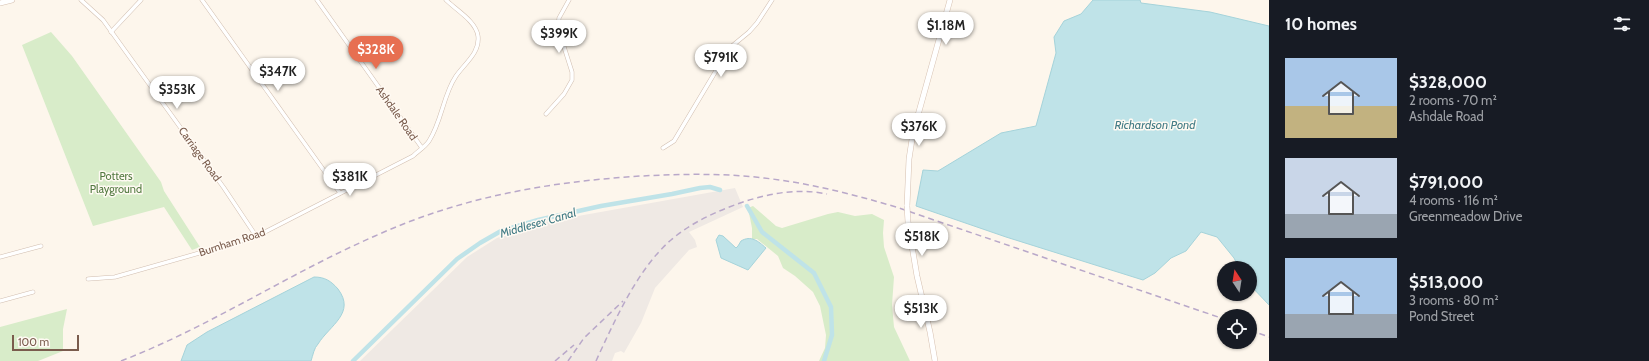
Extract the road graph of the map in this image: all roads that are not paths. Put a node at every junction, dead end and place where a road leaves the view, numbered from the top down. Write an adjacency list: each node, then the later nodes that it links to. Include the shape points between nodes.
1 (12, 0): 10 (street)
2 (81, 0): 11 (street, Carriage Road)
3 (141, 0): 11 (street)
4 (202, 0): 15 (street)
5 (317, 0): 13 (street, Ashdale Road)
6 (446, 0): 13 (street, Burnham Road, via 474,26 478,43 475,53 455,77 433,134)
7 (569, 0): 12 (street, via 559,18 558,28 572,72 572,80 564,94)
8 (772, 0): 14 (street, via 757,23 732,46 674,141)
9 (950, 0): 22 (street, bridge, via 913,133 908,174 908,222)
10 (0, 3)
11 (111, 32): 16 (street, Carriage Road)
12 (546, 114)
13 (422, 148): 15 (street, Burnham Road, via 413,156)
14 (663, 148)
15 (340, 193): 16 (street, Burnham Road)
16 (256, 236): 19 (street, Burnham Road, via 115,277)
17 (41, 246): 18 (street)
18 (0, 257)
19 (88, 279)
20 (33, 292): 21 (street)
21 (0, 301)
22 (934, 361)

